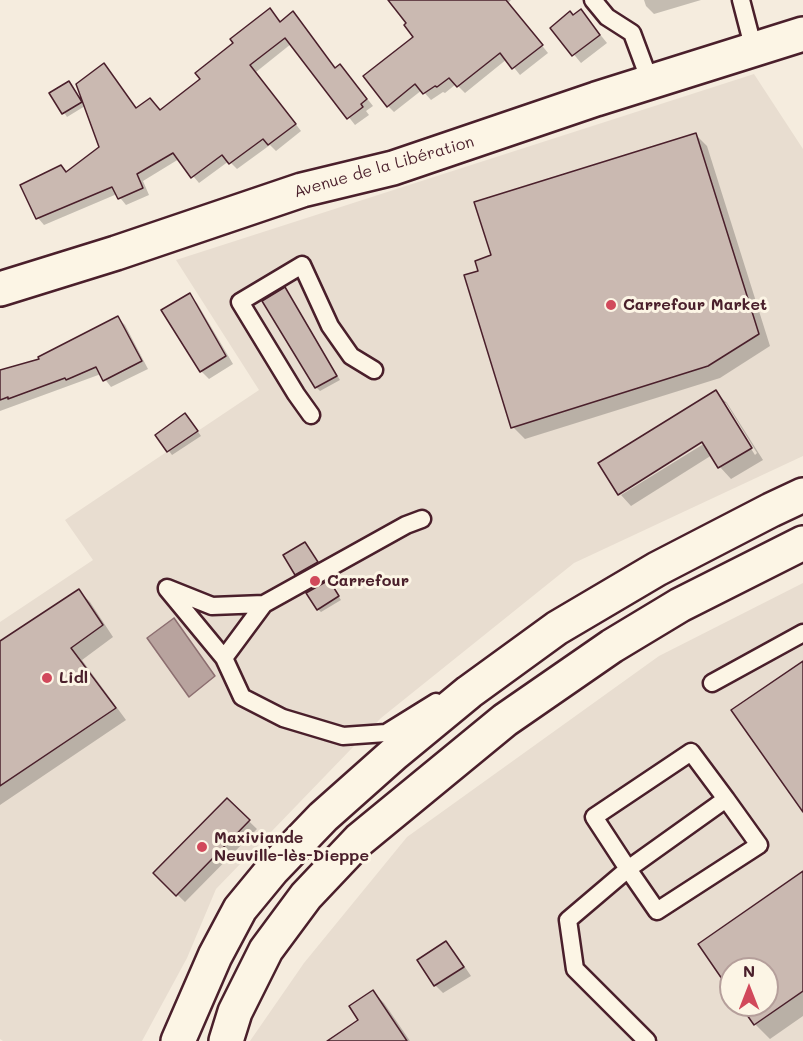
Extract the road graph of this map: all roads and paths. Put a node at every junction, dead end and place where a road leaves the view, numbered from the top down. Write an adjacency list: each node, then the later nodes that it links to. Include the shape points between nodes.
1 (593, 0): 5 (lane, via 607,17 632,33)
2 (741, 0): 4 (lane)
3 (803, 34): 4 (main road, Avenue de la Libération)
4 (754, 50): 5 (main road, Avenue de la Libération)
5 (651, 84): 6 (main road, Avenue de la Libération, via 393,168 302,190)
6 (0, 289)
7 (374, 370): 8 (lane, via 351,356 330,326 302,265 240,302)
8 (311, 415)
9 (803, 495): 13 (main road, via 657,568)
10 (422, 519): 12 (lane)
11 (801, 544): 20 (main road, via 680,605 612,646 505,720 359,840 306,896 266,950 235,1012)
12 (264, 604): 15 (lane); 15 (lane, via 212,606 167,588)
13 (557, 628): 15 (lane, via 386,733 364,735 343,736 283,718 242,697); 19 (main road, via 396,753 273,869 240,909)
14 (803, 633): 16 (lane)
15 (224, 658)
16 (712, 683)
17 (726, 799): 18 (lane); 18 (lane, via 759,845 657,912); 18 (lane, via 691,752 594,817)
18 (628, 869): 21 (lane, via 568,920 575,969)
19 (178, 1041)
20 (226, 1041)
21 (647, 1041)

